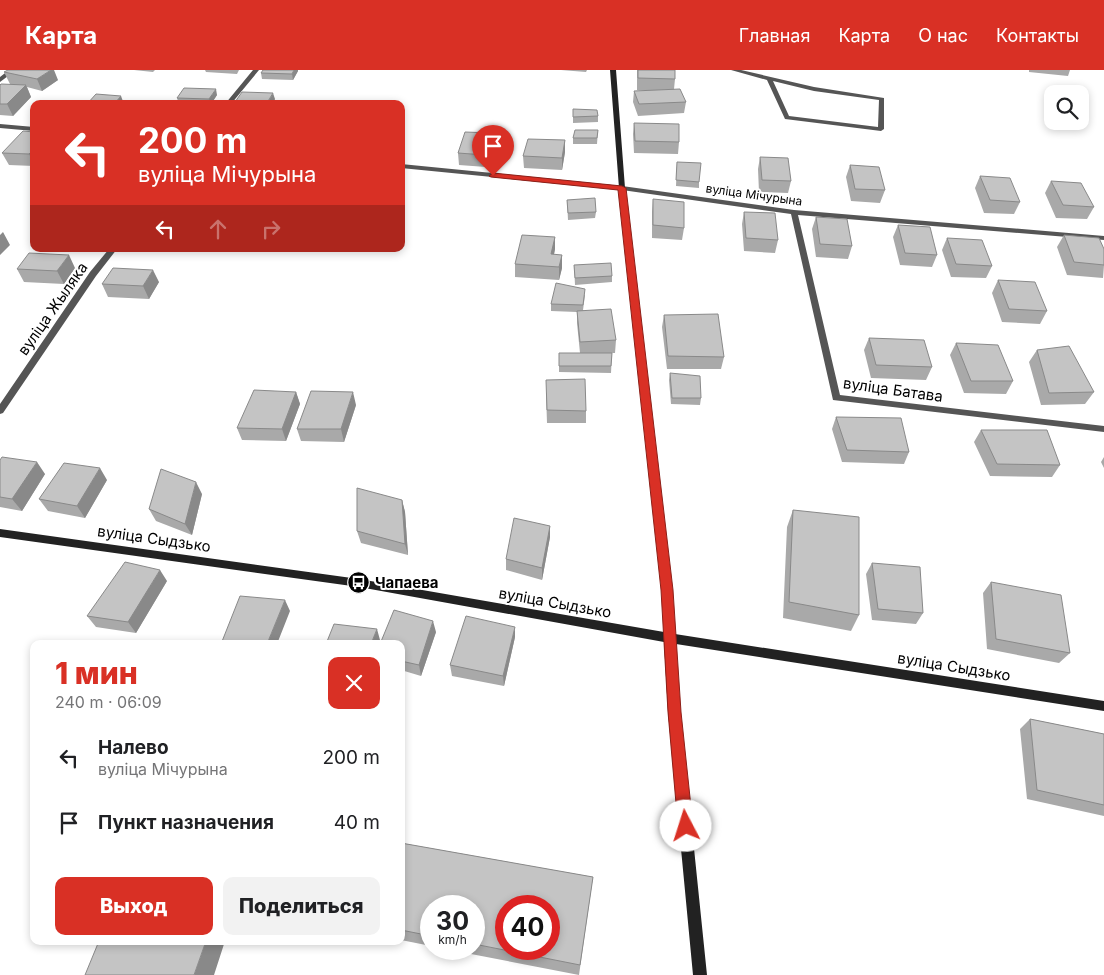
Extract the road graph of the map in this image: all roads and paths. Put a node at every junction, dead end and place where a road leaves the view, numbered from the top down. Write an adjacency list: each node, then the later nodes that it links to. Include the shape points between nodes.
1 (13, 70): 6 (street)
2 (256, 70): 7 (street)
3 (613, 70): 11 (street)
4 (734, 70): 5 (street)
5 (769, 78): 5 (street, via 814,89 882,99 881,129 787,118)
6 (0, 80)
7 (231, 100)
8 (0, 126): 9 (street)
9 (30, 130)
10 (405, 166): 11 (street, вуліца Мічурына)
11 (622, 188): 12 (street, вуліца Мічурына); 18 (street)
12 (794, 212): 13 (street, вуліца Мічурына); 16 (street, вуліца Батава, via 836,398)
13 (1104, 238)
14 (111, 252): 15 (street, вуліца Жыляка)
15 (0, 410)
16 (1104, 429)
17 (0, 533): 18 (street, вуліца Сыдзько, via 359,583)
18 (670, 638): 19 (street, вуліца Сыдзько); 20 (street, via 674,712)
19 (1104, 706)
20 (700, 975)

